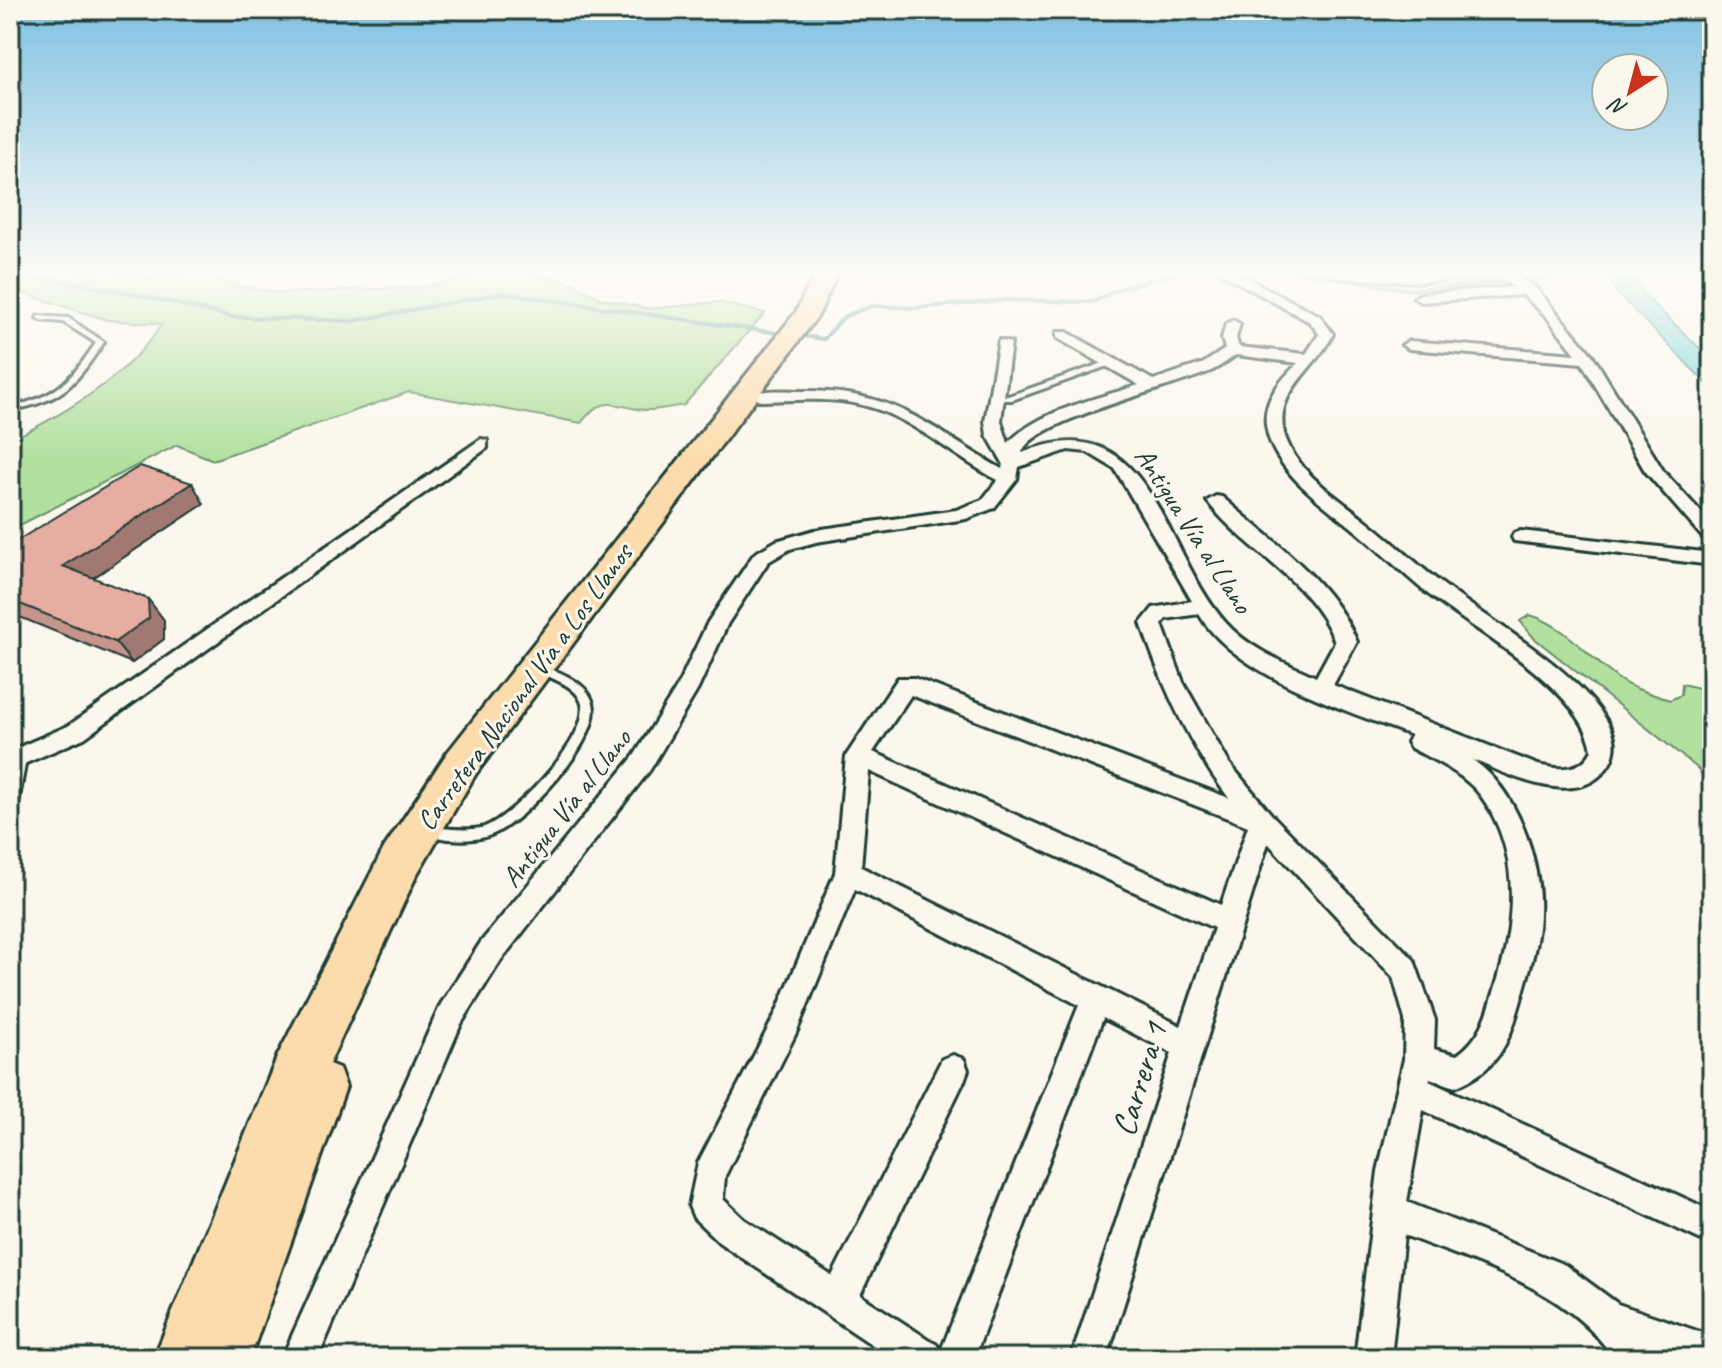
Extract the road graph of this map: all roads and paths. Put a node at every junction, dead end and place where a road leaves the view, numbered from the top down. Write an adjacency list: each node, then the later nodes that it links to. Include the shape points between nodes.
1 (89, 335): 17 (lane, via 100,342 71,385 42,401)
2 (791, 335): 44 (highway, Carretera Nacional Vía a Los Llanos, via 461,764 400,862 297,1074)
3 (804, 335): 15 (highway, Carretera Nacional Vía a Los Llanos)
4 (1062, 335): 13 (street)
5 (1230, 335): 10 (street)
6 (1325, 335): 12 (street, Antigua Vía al Llano)
7 (1569, 335): 11 (street)
8 (1004, 343): 16 (street)
9 (1409, 345): 11 (street)
10 (1233, 351): 12 (street); 14 (street, via 1209,366)
11 (1587, 359): 21 (street, via 1654,471)
12 (1308, 360): 27 (street, Antigua Vía al Llano, via 1292,374 1275,405 1274,426 1289,461 1434,589 1549,676 1600,726 1605,744 1602,759 1591,771 1556,778)
13 (1112, 363): 14 (street); 16 (lane)
14 (1150, 385): 19 (street, via 1028,433 1015,446)
15 (760, 396): 19 (street, via 844,400 894,410 979,465); 25 (highway, Carretera Nacional Vía a Los Llanos)
16 (997, 398): 19 (street, via 995,435)
17 (10, 409)
18 (481, 444): 29 (street, via 76,732)
19 (1010, 472): 24 (street, Antigua Vía al Llano, via 1058,444 1105,452 1122,466); 46 (street, Antigua Vía al Llano, via 988,504 960,515 783,545 761,558 744,579 642,763 491,951 451,1014)
20 (1216, 501): 26 (street, via 1338,620 1346,642)
21 (1712, 536)
22 (1521, 537): 23 (street)
23 (1712, 559)
24 (1204, 606): 26 (street, Antigua Vía al Llano, via 1226,636); 31 (street, via 1160,613 1151,623 1155,639 1172,682 1221,770)
25 (551, 673): 32 (highway, Carretera Nacional Vía a Los Llanos); 32 (lane, via 577,688 587,702 589,715 573,746 531,801 505,823 465,835)
26 (1321, 687): 27 (street, Antigua Vía al Llano)
27 (1391, 718): 38 (street, via 1406,734 1483,781 1501,809 1527,881 1524,943 1488,1051 1455,1072)
28 (858, 756): 31 (street, via 906,684); 33 (street); 34 (street)
29 (15, 760): 30 (lane)
30 (10, 815)
31 (1262, 821): 34 (street, Carrera 1); 38 (street, via 1404,969 1420,1020)
32 (441, 833): 45 (highway, Carretera Nacional Vía a Los Llanos, via 368,972 323,1077)
33 (848, 873): 35 (street); 41 (street, via 786,1023 709,1174 706,1206 732,1231)
34 (1230, 922): 36 (street, Carrera 1)
35 (1096, 999): 36 (street); 48 (street)
36 (1189, 1046): 49 (street, Carrera 1)
37 (953, 1070): 41 (street)
38 (1416, 1074): 39 (street); 40 (street)
39 (1389, 1212): 42 (street, via 1553,1277); 50 (street)
40 (1712, 1228)
41 (839, 1299): 47 (street)
42 (1608, 1318): 43 (street); 51 (street)
43 (1712, 1354)
44 (185, 1358)
45 (219, 1358)
46 (300, 1358)
47 (924, 1358)
48 (956, 1358)
49 (1089, 1358)
50 (1373, 1358)
51 (1635, 1358)

